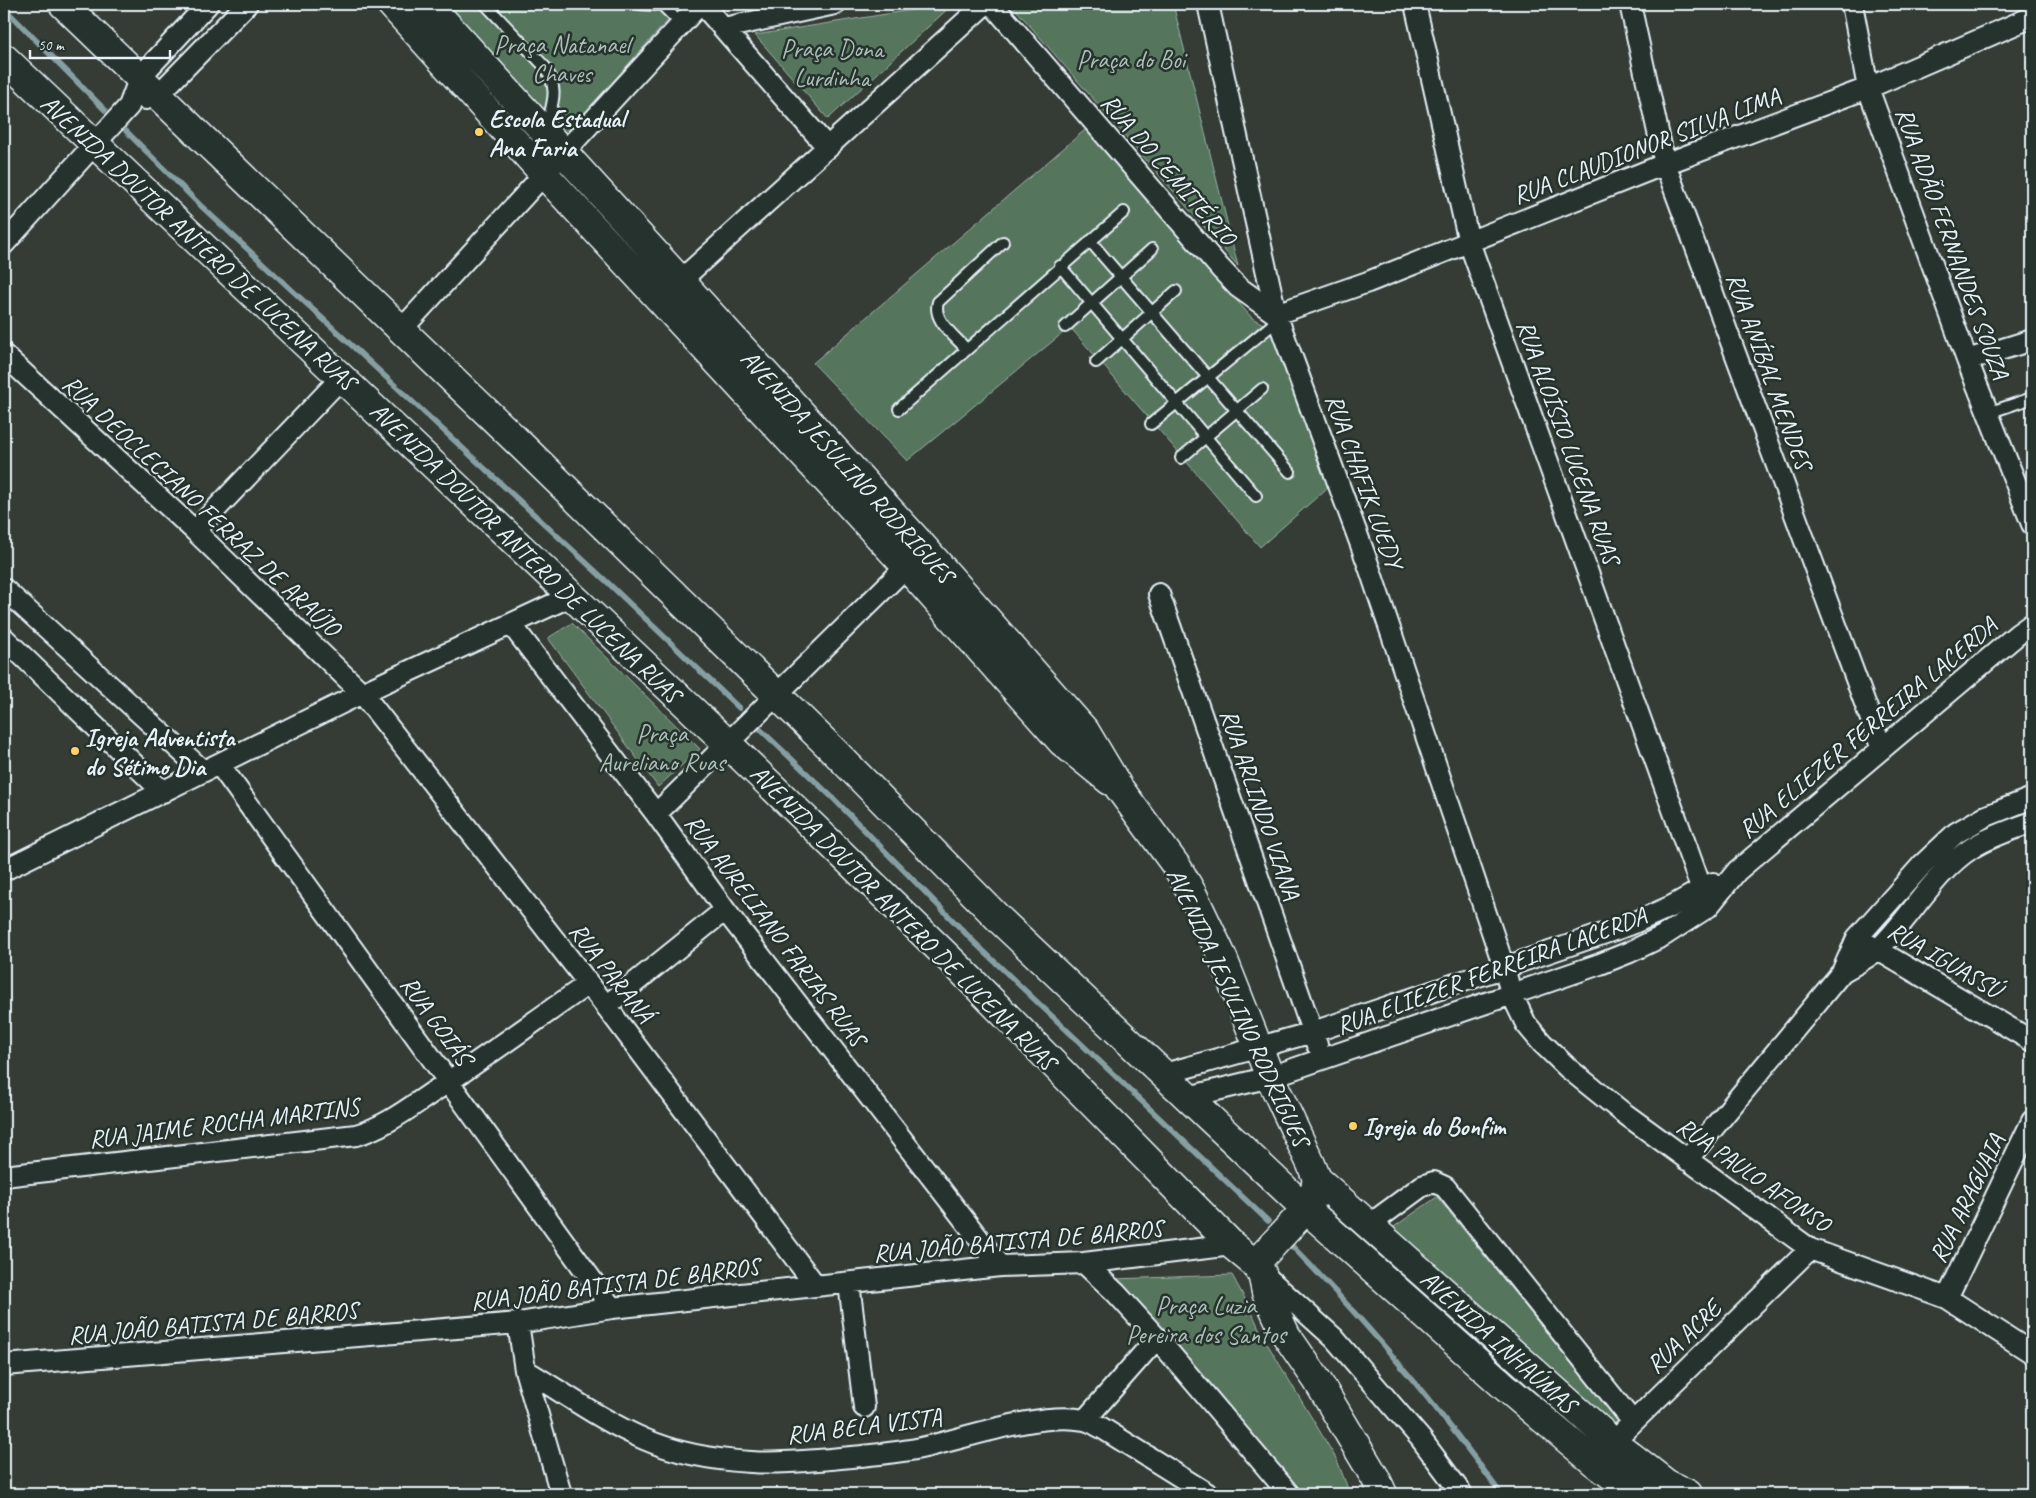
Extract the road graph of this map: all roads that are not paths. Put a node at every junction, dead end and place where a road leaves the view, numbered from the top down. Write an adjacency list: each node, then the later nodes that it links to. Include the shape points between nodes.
1 (63, 4): 24 (main road)
2 (208, 4): 24 (street)
3 (217, 4): 20 (street)
4 (247, 4): 20 (street)
5 (391, 4): 31 (main road)
6 (428, 4): 26 (main road)
7 (485, 4): 26 (lane, via 550,76 554,88)
8 (640, 4): 9 (lane)
9 (662, 4): 21 (lane)
10 (701, 4): 21 (street); 22 (street)
11 (836, 4): 18 (street)
12 (985, 4): 28 (street)
13 (992, 4): 44 (street, RUA DO CEMITÉRIO, via 1220,268 1238,287)
14 (1208, 4): 44 (street, RUA CHAFIK LUEDY)
15 (1415, 4): 35 (street, RUA ALOÍSIO LUCENA RUAS)
16 (1630, 4): 30 (street, RUA ANÍBAL MENDES)
17 (1852, 4): 25 (street, RUA ADÃO FERNANDES SOUZA)
18 (753, 13): 22 (street)
19 (2032, 17): 25 (street, RUA CLAUDIONOR SILVA LIMA)
20 (232, 19): 24 (street)
21 (681, 24): 29 (street)
22 (724, 28): 28 (street)
23 (4, 58): 27 (main road, AVENIDA DOUTOR ANTERO DE LUCENA RUAS)
24 (149, 86): 27 (street); 46 (main road)
25 (1868, 88): 30 (street, RUA CLAUDIONOR SILVA LIMA); 51 (street, RUA ADÃO FERNANDES SOUZA)
26 (546, 132): 29 (main road)
27 (95, 143): 36 (street); 53 (main road, AVENIDA DOUTOR ANTERO DE LUCENA RUAS)
28 (828, 148): 40 (street)
29 (565, 152): 31 (street); 40 (main road, AVENIDA JESULINO RODRIGUES)
30 (1665, 164): 35 (street, RUA CLAUDIONOR SILVA LIMA); 78 (street, RUA ANÍBAL MENDES)
31 (544, 174): 40 (main road, AVENIDA JESULINO RODRIGUES); 46 (street)
32 (1124, 212): 33 (lane)
33 (1090, 241): 38 (lane); 39 (lane)
34 (1003, 242): 49 (lane, via 938,302 939,318)
35 (1469, 242): 44 (street, RUA CLAUDIONOR SILVA LIMA); 85 (street, RUA ALOÍSIO LUCENA RUAS)
36 (4, 244)
37 (1152, 250): 39 (lane)
38 (1060, 266): 42 (lane); 49 (lane)
39 (1122, 278): 42 (lane); 43 (lane)
40 (670, 290): 68 (main road, AVENIDA JESULINO RODRIGUES)
41 (1176, 291): 43 (lane)
42 (1092, 304): 45 (lane); 47 (lane)
43 (1152, 313): 47 (lane); 54 (lane)
44 (1277, 317): 54 (lane); 89 (street, RUA CHAFIK LUEDY, via 1368,564)
45 (1065, 327)
46 (402, 329): 76 (main road)
47 (1122, 339): 52 (lane); 57 (lane)
48 (2032, 340): 51 (street)
49 (966, 349): 58 (lane)
50 (4, 355): 67 (street, RUA DEOCLECIANO FERRAZ DE ARAÚJO)
51 (1967, 360): 60 (street, RUA ADÃO FERNANDES SOUZA)
52 (1096, 362)
53 (342, 376): 67 (street); 71 (main road, AVENIDA DOUTOR ANTERO DE LUCENA RUAS)
54 (1207, 377): 57 (lane); 59 (lane)
55 (1262, 390): 59 (lane)
56 (2032, 398): 60 (lane)
57 (1176, 403): 61 (lane); 62 (lane)
58 (899, 409)
59 (1237, 411): 62 (lane); 64 (lane)
60 (1988, 413): 66 (street, RUA ADÃO FERNANDES SOUZA)
61 (1151, 424)
62 (1206, 438): 63 (lane); 65 (lane)
63 (1181, 458)
64 (1290, 472)
65 (1256, 496)
66 (2032, 524)
67 (195, 531): 75 (street, RUA DEOCLECIANO FERRAZ DE ARAÚJO)
68 (915, 557): 76 (street); 96 (main road, AVENIDA JESULINO RODRIGUES, via 1062,742 1119,788 1165,849 1192,894 1222,956)
69 (4, 589): 79 (street, RUA GOIÁS)
70 (1159, 594): 94 (street, RUA ARLINDO VIANA)
71 (571, 596): 72 (street); 77 (main road, AVENIDA DOUTOR ANTERO DE LUCENA RUAS)
72 (510, 624): 75 (street); 82 (street, RUA AURELIANO FARIAS RUAS)
73 (2032, 624): 78 (street, RUA ELIEZER FERREIRA LACERDA)
74 (4, 638): 80 (street)
75 (362, 693): 79 (street); 91 (street, RUA PARANÁ)
76 (775, 695): 77 (street); 98 (main road, via 1000,920)
77 (726, 742): 82 (street); 108 (main road, AVENIDA DOUTOR ANTERO DE LUCENA RUAS, via 959,968)
78 (1882, 749): 85 (street, RUA ELIEZER FERREIRA LACERDA)
79 (211, 768): 80 (street); 100 (street, RUA GOIÁS)
80 (163, 792): 84 (street)
81 (2032, 798): 87 (street, via 1956,832)
82 (656, 814): 86 (street, RUA AURELIANO FARIAS RUAS)
83 (2032, 822): 88 (street, via 1971,848 1921,898)
84 (4, 870)
85 (1705, 898): 89 (street, RUA ELIEZER FERREIRA LACERDA, via 1672,906 1629,925); 92 (street, RUA ELIEZER FERREIRA LACERDA, via 1663,936 1600,964)
86 (725, 910): 93 (street); 111 (street, RUA AURELIANO FARIAS RUAS)
87 (1857, 938): 88 (street, RUA IGUASSÚ); 90 (street)
88 (1877, 950): 90 (street); 95 (street, RUA IGUASSÚ)
89 (1504, 967): 92 (street, RUA PAULO AFONSO); 94 (street, RUA ELIEZER FERREIRA LACERDA)
90 (1842, 972): 103 (street)
91 (588, 984): 93 (street, RUA PARANÁ); 100 (street, RUA JAIME ROCHA MARTINS)
92 (1511, 993): 97 (street, RUA ELIEZER FERREIRA LACERDA); 103 (street, RUA PAULO AFONSO, via 1526,1024 1569,1069)
93 (606, 1006): 114 (street, RUA PARANÁ)
94 (1313, 1032): 96 (street, RUA ELIEZER FERREIRA LACERDA); 97 (street, RUA ARLINDO VIANA)
95 (2032, 1041)
96 (1259, 1047): 98 (street, RUA ELIEZER FERREIRA LACERDA); 99 (main road, AVENIDA JESULINO RODRIGUES)
97 (1322, 1059): 99 (street, RUA ELIEZER FERREIRA LACERDA)
98 (1164, 1074): 101 (main road)
99 (1270, 1076): 101 (street, RUA ELIEZER FERREIRA LACERDA); 105 (main road, AVENIDA JESULINO RODRIGUES)
100 (449, 1081): 104 (street, RUA JAIME ROCHA MARTINS, via 384,1124 356,1135); 116 (street, RUA GOIÁS)
101 (1188, 1096): 106 (main road)
102 (2032, 1121): 115 (street, RUA ARAGUAIA)
103 (1687, 1160): 109 (street, RUA PAULO AFONSO)
104 (4, 1176)
105 (1316, 1180): 106 (main road, via 1313,1198); 107 (main road, AVENIDA INHAÚMAS)
106 (1306, 1209): 112 (main road); 126 (main road, AVENIDA INHAÚMAS)
107 (1369, 1225): 124 (street, via 1422,1186 1434,1182 1445,1187); 125 (main road, AVENIDA INHAÚMAS)
108 (1232, 1245): 110 (street, RUA JOÃO BATISTA DE BARROS); 112 (main road, AVENIDA DOUTOR ANTERO DE LUCENA RUAS)
109 (1810, 1249): 115 (street, RUA PAULO AFONSO); 124 (street, RUA ACRE)
110 (1084, 1263): 111 (street, RUA JOÃO BATISTA DE BARROS); 118 (street)
111 (1000, 1266): 113 (street, RUA JOÃO BATISTA DE BARROS)
112 (1258, 1268): 130 (main road, via 1286,1335 1317,1380); 131 (street, via 1347,1352 1421,1439)
113 (849, 1283): 114 (street, RUA JOÃO BATISTA DE BARROS); 122 (street)
114 (816, 1286): 116 (street, RUA JOÃO BATISTA DE BARROS)
115 (1947, 1298): 119 (street, RUA PAULO AFONSO)
116 (612, 1308): 117 (street, RUA JOÃO BATISTA DE BARROS)
117 (518, 1323): 120 (street, RUA JOÃO BATISTA DE BARROS); 121 (street)
118 (1157, 1338): 123 (street); 129 (street)
119 (2032, 1353)
120 (4, 1365)
121 (525, 1370): 123 (street, RUA BELA VISTA, via 645,1439 709,1456 752,1462 870,1455 919,1448 1044,1420); 127 (street)
122 (864, 1406)
123 (1086, 1420): 128 (street, RUA BELA VISTA)
124 (1633, 1422): 125 (street, RUA ACRE)
125 (1613, 1442): 126 (street, RUA ACRE); 133 (main road, AVENIDA INHAÚMAS, via 1667,1484)
126 (1594, 1462): 132 (main road, AVENIDA INHAÚMAS)
127 (561, 1494)
128 (1208, 1494)
129 (1288, 1494)
130 (1383, 1494)
131 (1462, 1494)
132 (1636, 1494)
133 (1688, 1494)

